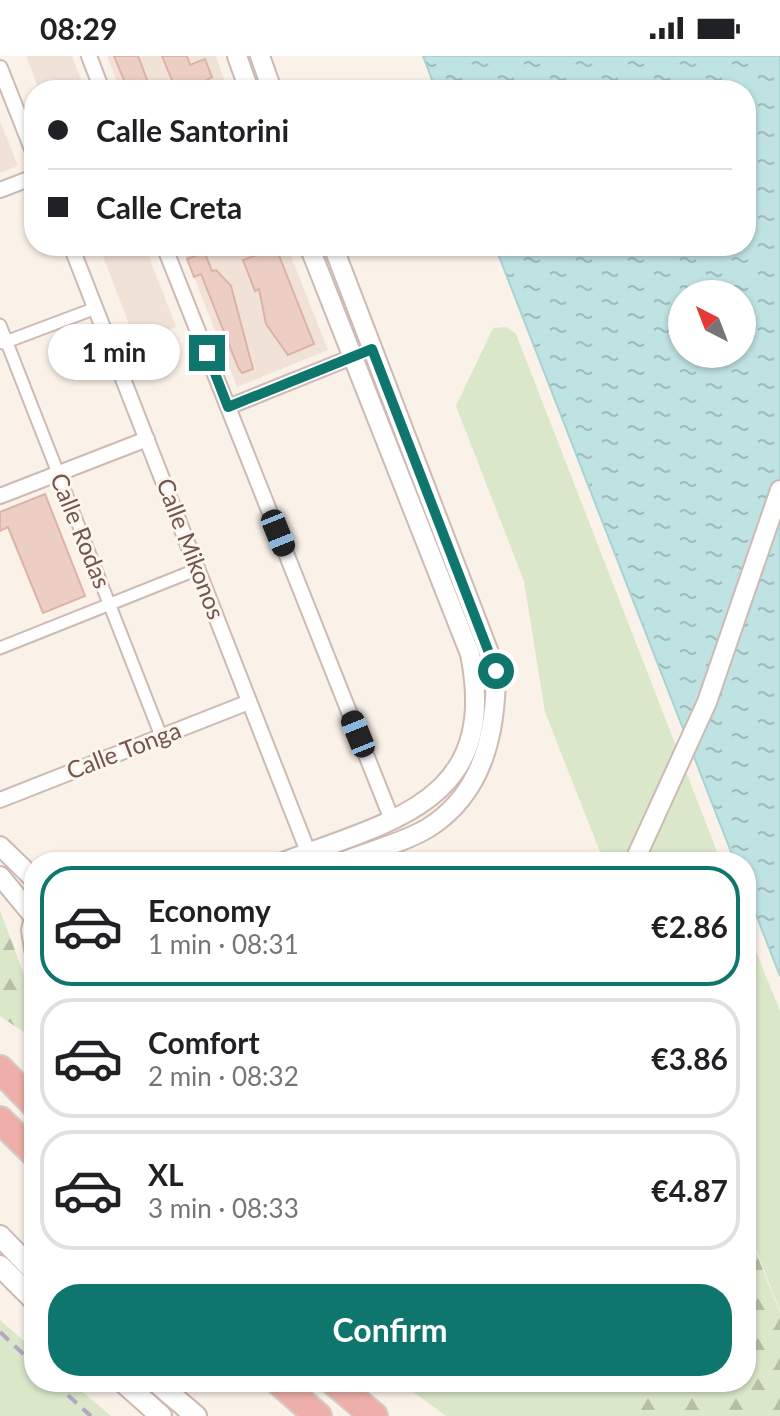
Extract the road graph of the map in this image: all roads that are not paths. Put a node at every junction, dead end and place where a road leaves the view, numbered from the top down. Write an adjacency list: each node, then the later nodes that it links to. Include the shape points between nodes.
1 (89, 56): 5 (street)
2 (237, 56): 6 (street)
3 (260, 56): 7 (street)
4 (0, 68): 8 (street)
5 (98, 80)
6 (245, 80)
7 (264, 80)
8 (24, 129)
9 (24, 181): 10 (street)
10 (0, 190)
11 (75, 256): 15 (street, Calle Mikonos)
12 (168, 256): 20 (street)
13 (313, 256): 19 (street)
14 (337, 256): 18 (street)
15 (96, 308): 17 (street); 21 (street, Calle Mikonos)
16 (0, 325): 17 (street, Calle Rodas)
17 (3, 343): 22 (street, Calle Rodas)
18 (372, 349): 19 (street); 35 (street, via 496,671 496,717 485,759 449,811 427,828)
19 (352, 357): 20 (street); 31 (street, via 470,654 475,679 473,726 454,774 425,804)
20 (228, 407): 31 (street)
21 (147, 439): 22 (street); 25 (street, Calle Mikonos)
22 (58, 473): 24 (street); 26 (street, Calle Rodas)
23 (780, 490): 36 (street, via 707,702)
24 (0, 496)
25 (198, 569): 26 (street); 28 (street, Calle Mikonos)
26 (109, 604): 27 (street); 29 (street, Calle Rodas)
27 (0, 648)
28 (249, 702): 29 (street, Calle Tonga); 33 (street, Calle Mikonos)
29 (161, 736): 30 (street, Calle Tonga)
30 (0, 800)
31 (392, 820): 34 (street)
32 (0, 846): 37 (street)
33 (308, 852)
34 (321, 852)
35 (367, 852)
36 (639, 852)
37 (24, 869)
38 (0, 876): 39 (street)
39 (24, 905)
40 (0, 1069): 41 (highway)
41 (24, 1094)
42 (0, 1120): 43 (highway)
43 (24, 1143)
44 (0, 1236): 45 (main road)
45 (24, 1261)
46 (0, 1266): 47 (main road)
47 (24, 1290)
48 (134, 1392): 52 (main road)
49 (168, 1392): 53 (main road)
50 (290, 1392): 54 (highway)
51 (346, 1392): 55 (highway)
52 (161, 1416)
53 (196, 1416)
54 (318, 1416)
55 (374, 1416)

